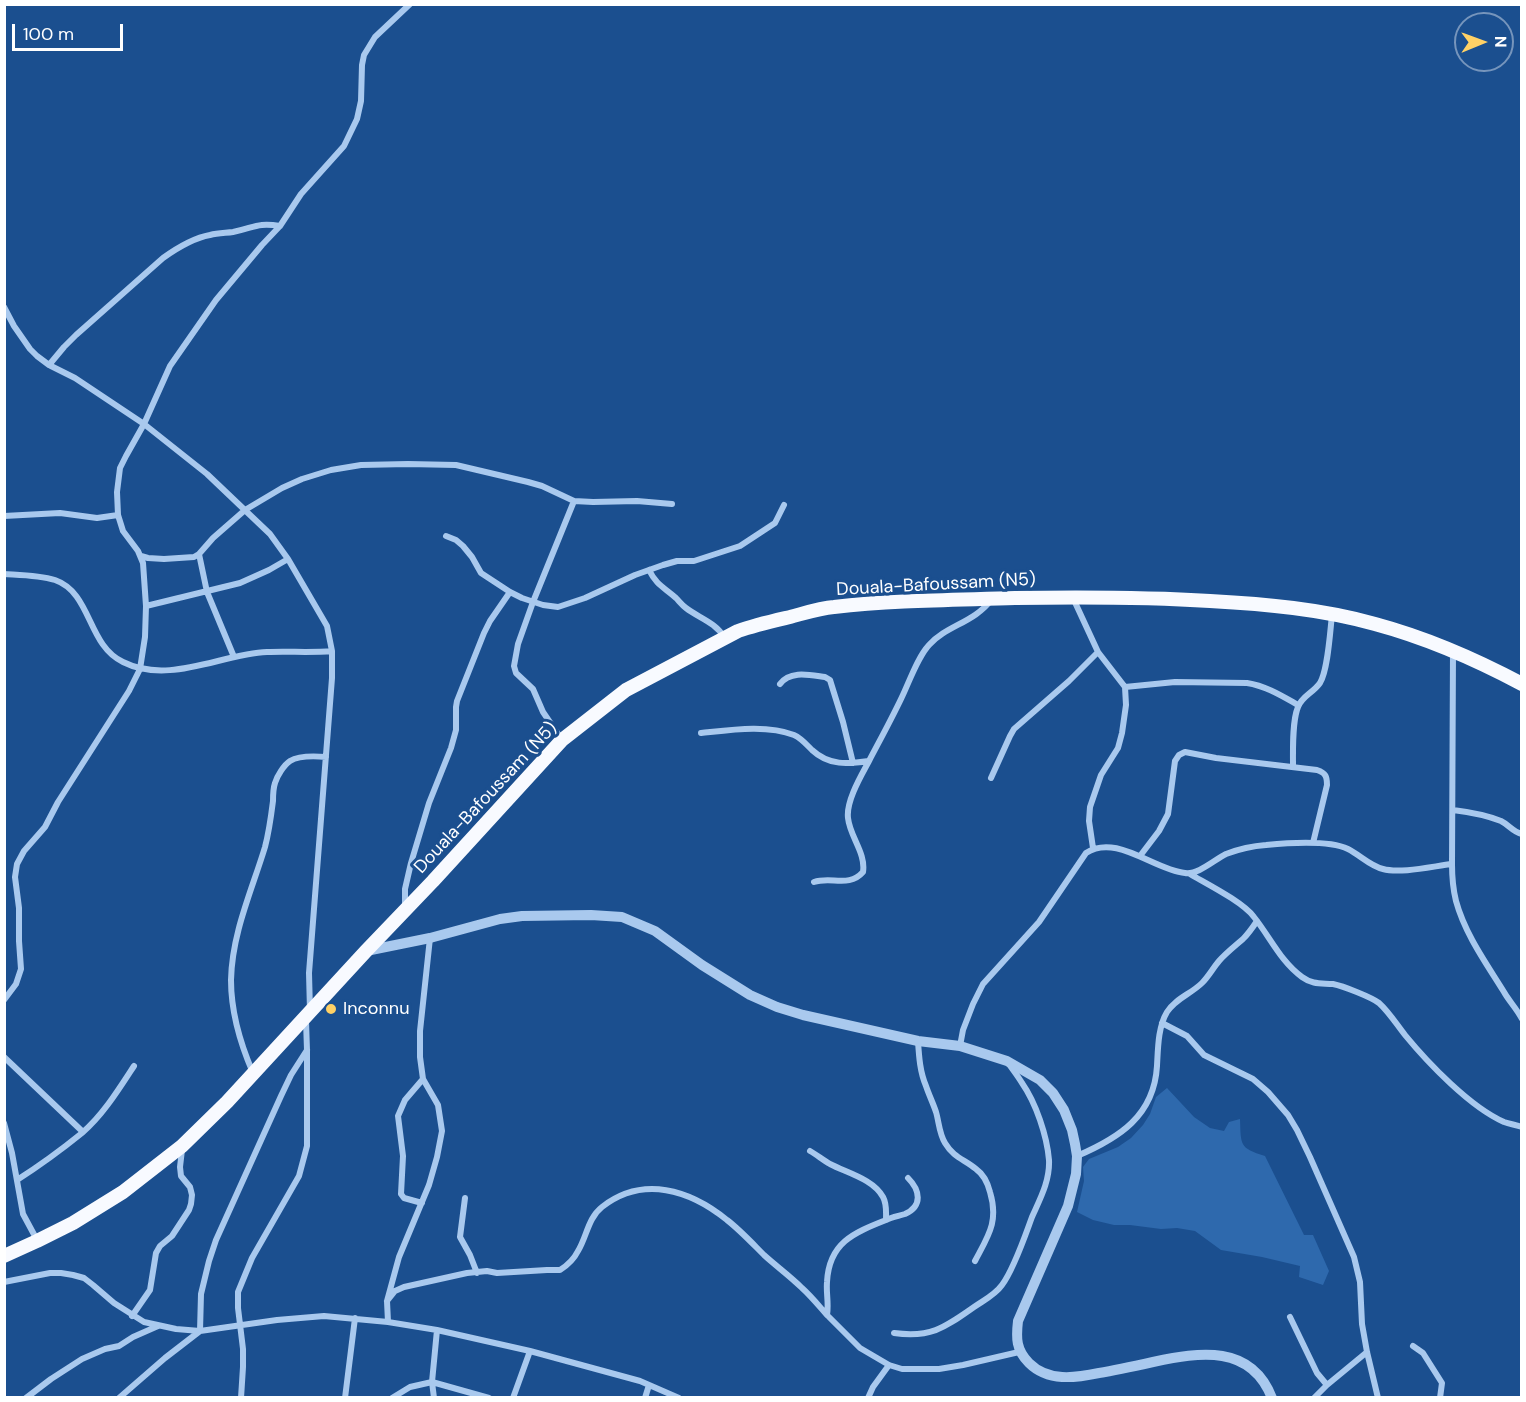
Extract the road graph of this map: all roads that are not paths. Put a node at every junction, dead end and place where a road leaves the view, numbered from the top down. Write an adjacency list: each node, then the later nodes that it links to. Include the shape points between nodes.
1 (410, 4): 2 (street, via 375,37 364,55 361,102 344,146 301,194)
2 (280, 226): 4 (street, via 254,225 208,235 173,250 76,335); 5 (street, via 223,290 170,366)
3 (4, 307): 4 (street, via 30,350)
4 (49, 365): 5 (street)
5 (144, 424): 9 (street); 10 (street, via 120,468)
6 (574, 501): 7 (street); 9 (street, via 542,486 456,465 361,465 302,479); 22 (street)
7 (672, 504)
8 (784, 505): 16 (street, via 775,523 740,546)
9 (245, 510): 13 (street); 15 (street)
10 (118, 515): 11 (street); 14 (street, via 123,531)
11 (4, 516)
12 (446, 536): 19 (street, via 463,546 481,573)
13 (199, 554): 14 (street, via 171,559); 18 (street)
14 (141, 556): 23 (street)
15 (288, 559): 18 (street, via 240,583); 26 (street, via 327,626)
16 (649, 570): 22 (street, via 566,605 550,607); 25 (street, via 660,586 713,624)
17 (4, 574): 30 (street, via 42,577 68,588 80,600 103,645 121,662)
18 (207, 592): 23 (street); 29 (street)
19 (510, 592): 22 (street); 50 (street, via 484,633 457,701 454,740 408,872)
20 (1073, 597): 21 (highway, Douala-Bafoussam (N5)); 24 (highway, Douala-Bafoussam (N5), via 1229,602); 28 (street)
21 (993, 599): 25 (highway, Douala-Bafoussam (N5), via 833,607 756,625); 38 (street, via 980,613 928,646)
22 (533, 602): 36 (street, via 514,666)
23 (146, 606): 30 (street)
24 (1332, 614): 27 (highway, Douala-Bafoussam (N5), via 1416,636); 34 (street, via 1321,680)
25 (725, 638): 36 (highway, Douala-Bafoussam (N5), via 626,690)
26 (332, 651): 29 (street); 37 (street)
27 (1453, 651): 32 (highway, Douala-Bafoussam (N5)); 42 (street)
28 (1098, 652): 33 (street); 41 (street, via 1014,729)
29 (234, 657): 30 (street, via 161,671)
30 (140, 669): 54 (street, via 45,827 17,864 21,969)
31 (780, 684): 39 (street, via 793,676 830,680)
32 (1521, 684)
33 (1125, 687): 34 (street, via 1175,682 1247,683); 45 (street, via 1126,705 1118,748 1101,776 1090,807)
34 (1298, 705): 40 (street)
35 (701, 733): 39 (street, via 777,731 803,740 823,758 840,764)
36 (562, 740): 50 (highway, Douala-Bafoussam (N5))
37 (326, 757): 56 (street); 64 (street, via 299,757 280,772 265,845 239,925 231,980 241,1043)
38 (869, 761): 39 (street); 49 (street, via 850,802 848,817 864,864 863,872 848,881)
39 (853, 763)
40 (1293, 767): 44 (street, via 1317,770 1327,777); 46 (street, via 1179,755 1173,767 1168,814)
41 (991, 778)
42 (1453, 810): 43 (street, via 1496,819); 47 (street)
43 (1521, 834)
44 (1313, 843): 47 (street, via 1348,849 1391,871); 48 (street, via 1242,848)
45 (1093, 848): 46 (street, via 1112,848); 59 (street, via 1039,922 983,984 966,1021)
46 (1140, 856): 48 (street)
47 (1452, 864): 55 (street, via 1453,890 1461,916 1486,964)
48 (1190, 874): 51 (street)
49 (814, 882)
50 (405, 910): 53 (highway, Douala-Bafoussam (N5))
51 (1257, 921): 57 (street, via 1201,984 1178,1000); 67 (street, via 1302,977 1311,983 1347,988 1377,1002 1453,1085 1485,1111)
52 (430, 938): 53 (street); 58 (street, via 522,916 622,917 655,931 750,995 777,1007); 65 (street, via 420,1031)
53 (366, 951): 56 (highway, Douala-Bafoussam (N5))
54 (4, 1000)
55 (1521, 1013)
56 (308, 1015): 60 (street); 64 (highway, Douala-Bafoussam (N5))
57 (1162, 1023): 72 (street, via 1156,1077 1142,1109 1119,1135); 97 (street, via 1187,1036 1204,1055 1253,1079 1288,1116 1354,1257)
58 (918, 1041): 59 (street); 80 (street, via 921,1069 942,1137 951,1151 983,1176 993,1201 992,1225)
59 (960, 1046): 62 (street)
60 (307, 1050): 90 (street, via 305,1156 299,1176 244,1276 238,1292); 92 (street, via 291,1075 216,1240 201,1294)
61 (4, 1057): 68 (street)
62 (1006, 1061): 72 (street, via 1040,1080 1053,1093 1072,1130); 93 (street, via 1028,1093 1040,1121 1049,1161 1043,1192 1014,1263 1003,1284 989,1298 949,1325 926,1333)
63 (134, 1066): 68 (street)
64 (253, 1073): 70 (highway, Douala-Bafoussam (N5))
65 (423, 1079): 76 (street, via 438,1105 442,1131); 76 (street, via 405,1100 398,1122 403,1156 401,1194)
66 (4, 1123): 69 (street)
67 (1521, 1127)
68 (83, 1132): 74 (street)
69 (8, 1146): 74 (street)
70 (182, 1146): 78 (highway, Douala-Bafoussam (N5), via 123,1192); 85 (street, via 181,1176 190,1186 191,1204 172,1236 156,1253 150,1290)
71 (810, 1150): 77 (street, via 875,1188 882,1196)
72 (1077, 1156): 96 (street, via 1068,1206 1018,1321)
73 (908, 1178): 77 (street, via 917,1189 915,1207)
74 (17, 1180): 78 (street, via 23,1214)
75 (465, 1198): 81 (street, via 460,1237)
76 (422, 1203): 83 (street, via 399,1257)
77 (886, 1220): 84 (street, via 852,1235 833,1254 828,1266)
78 (37, 1241): 79 (highway, Douala-Bafoussam (N5))
79 (4, 1256)
80 (975, 1261)
81 (477, 1273): 83 (street, via 404,1287 394,1291); 84 (street, via 560,1270 578,1252 593,1216 602,1207 634,1190 666,1189 708,1206 727,1220)
82 (4, 1282): 85 (street, via 50,1273 73,1275 84,1278)
83 (387, 1301): 88 (street)
84 (827, 1315): 98 (street, via 860,1348)
85 (132, 1316): 89 (street)
86 (1290, 1317): 100 (street)
87 (355, 1318): 88 (street); 90 (street, via 324,1316); 105 (street)
88 (388, 1322): 91 (street)
89 (158, 1326): 92 (street); 102 (street, via 82,1359)
90 (239, 1326): 92 (street); 104 (street, via 243,1349)
91 (437, 1330): 95 (street); 99 (street)
92 (200, 1331): 103 (street)
93 (894, 1333)
94 (1413, 1346): 116 (street, via 1423,1353 1442,1383)
95 (530, 1351): 101 (street); 109 (street)
96 (1019, 1352): 98 (street, via 939,1369); 113 (street, via 1036,1370 1064,1378 1195,1354 1216,1354 1254,1369)
97 (1367, 1352): 100 (street); 115 (street)
98 (889, 1365): 112 (street)
99 (432, 1382): 106 (street); 107 (street); 108 (street)
100 (1327, 1384): 114 (street)
101 (649, 1385): 110 (street); 111 (street)
102 (26, 1398)
103 (119, 1398)
104 (241, 1398)
105 (345, 1398)
106 (392, 1398)
107 (434, 1398)
108 (489, 1398)
109 (513, 1398)
110 (645, 1398)
111 (679, 1398)
112 (868, 1398)
113 (1272, 1398)
114 (1314, 1398)
115 (1378, 1398)
116 (1440, 1398)

